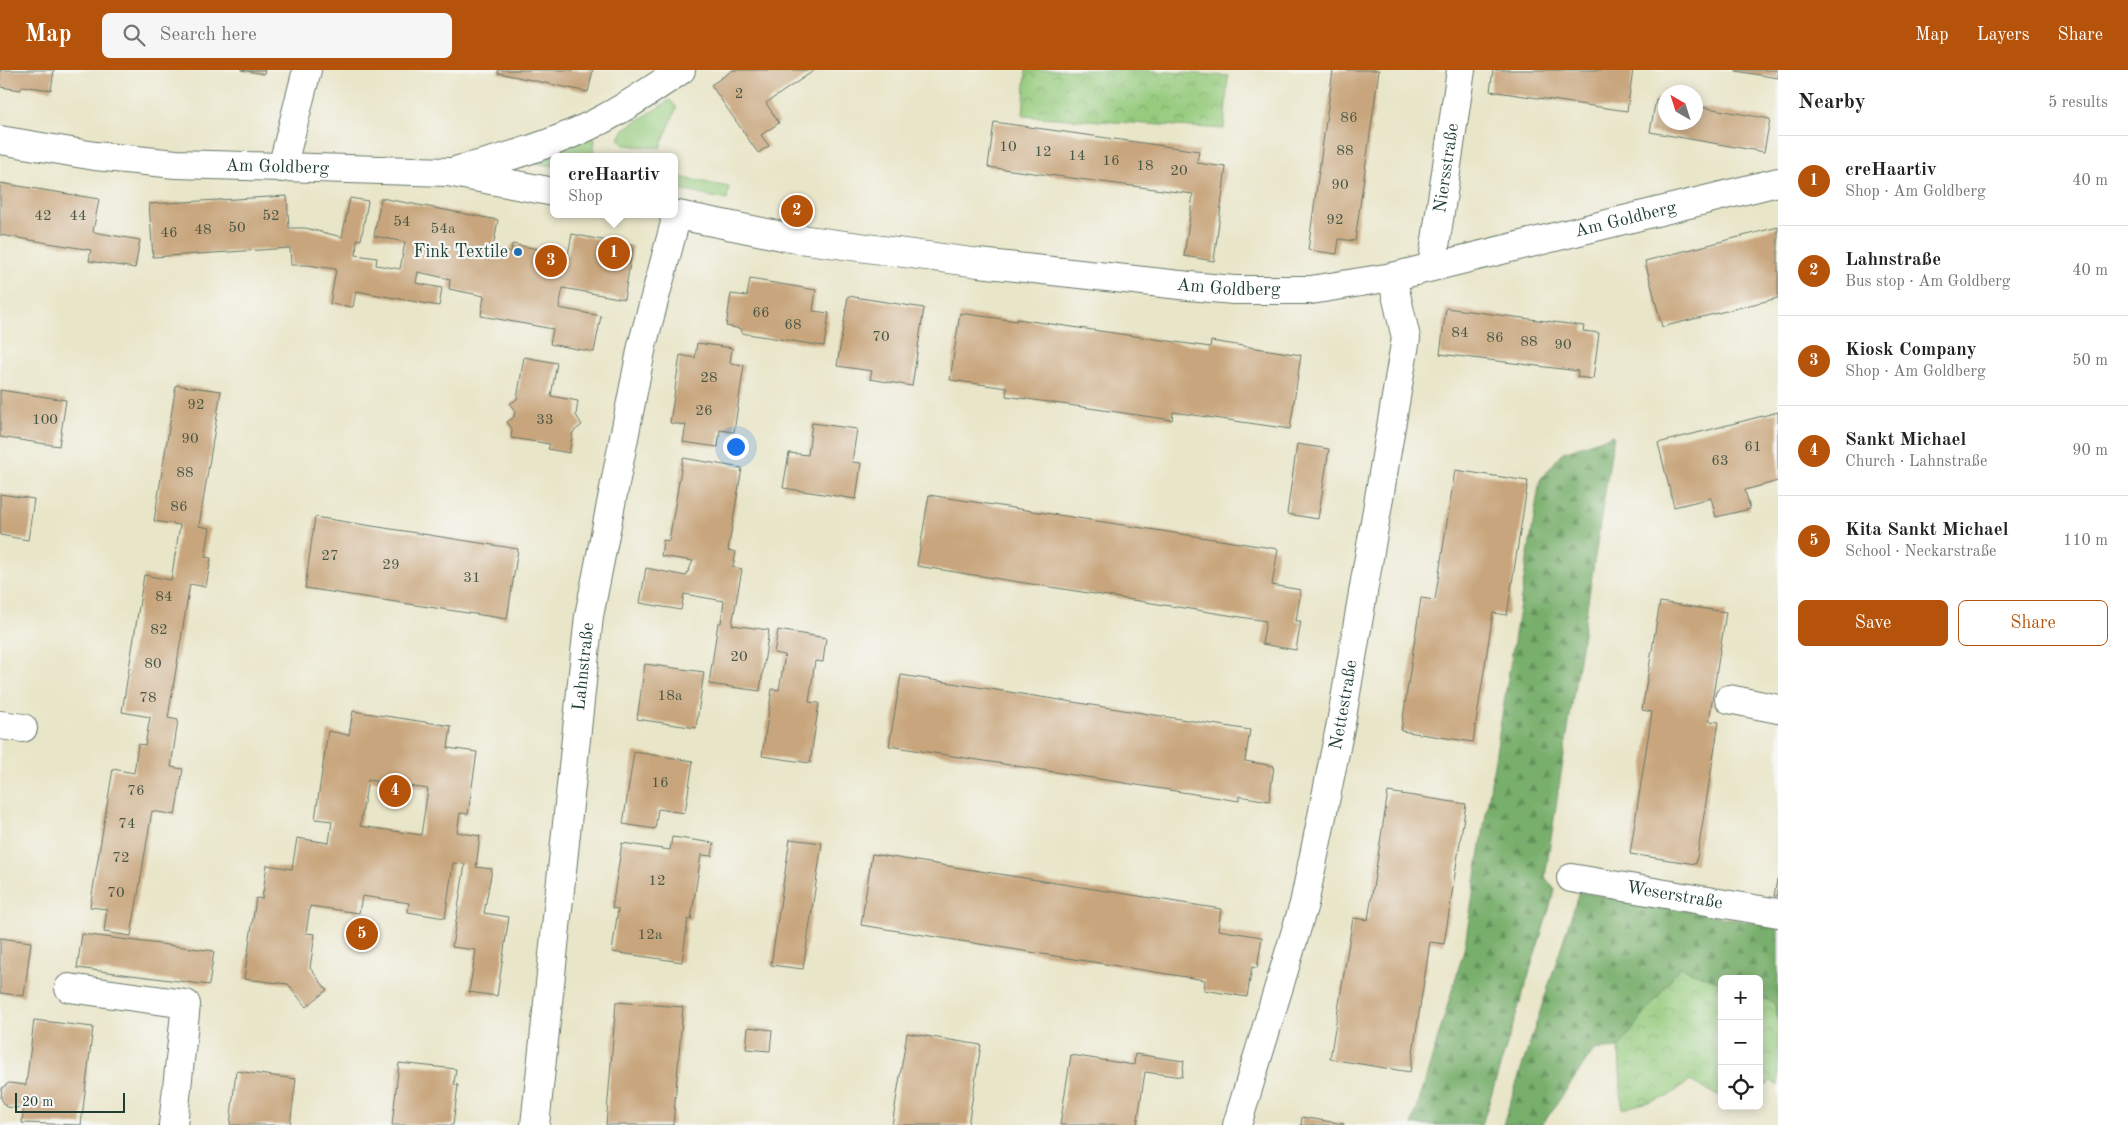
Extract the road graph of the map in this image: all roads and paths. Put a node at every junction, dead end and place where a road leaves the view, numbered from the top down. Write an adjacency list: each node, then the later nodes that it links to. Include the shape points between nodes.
1 (307, 70): 5 (street)
2 (681, 70): 6 (street, via 602,120 506,158)
3 (1461, 70): 11 (street, Niersstraße)
4 (0, 140): 5 (street, Am Goldberg, via 95,156 176,164)
5 (282, 168): 6 (street, Am Goldberg)
6 (448, 172): 8 (street, Am Goldberg)
7 (1778, 182): 11 (street, Am Goldberg)
8 (550, 191)
9 (678, 216): 12 (street, Am Goldberg, via 792,238 979,263 1234,290 1311,290)
10 (674, 218): 19 (street, Lahnstraße, via 640,356 589,616)
11 (1432, 267): 12 (street, Am Goldberg)
12 (1392, 277): 20 (street, Nettestraße, via 1406,338 1341,723 1304,904)
13 (1729, 699): 14 (street)
14 (1778, 709)
15 (1571, 878): 16 (street, Weserstraße)
16 (1778, 913)
17 (70, 988): 18 (street, via 186,1004)
18 (173, 1125)
19 (535, 1125)
20 (1238, 1125)

